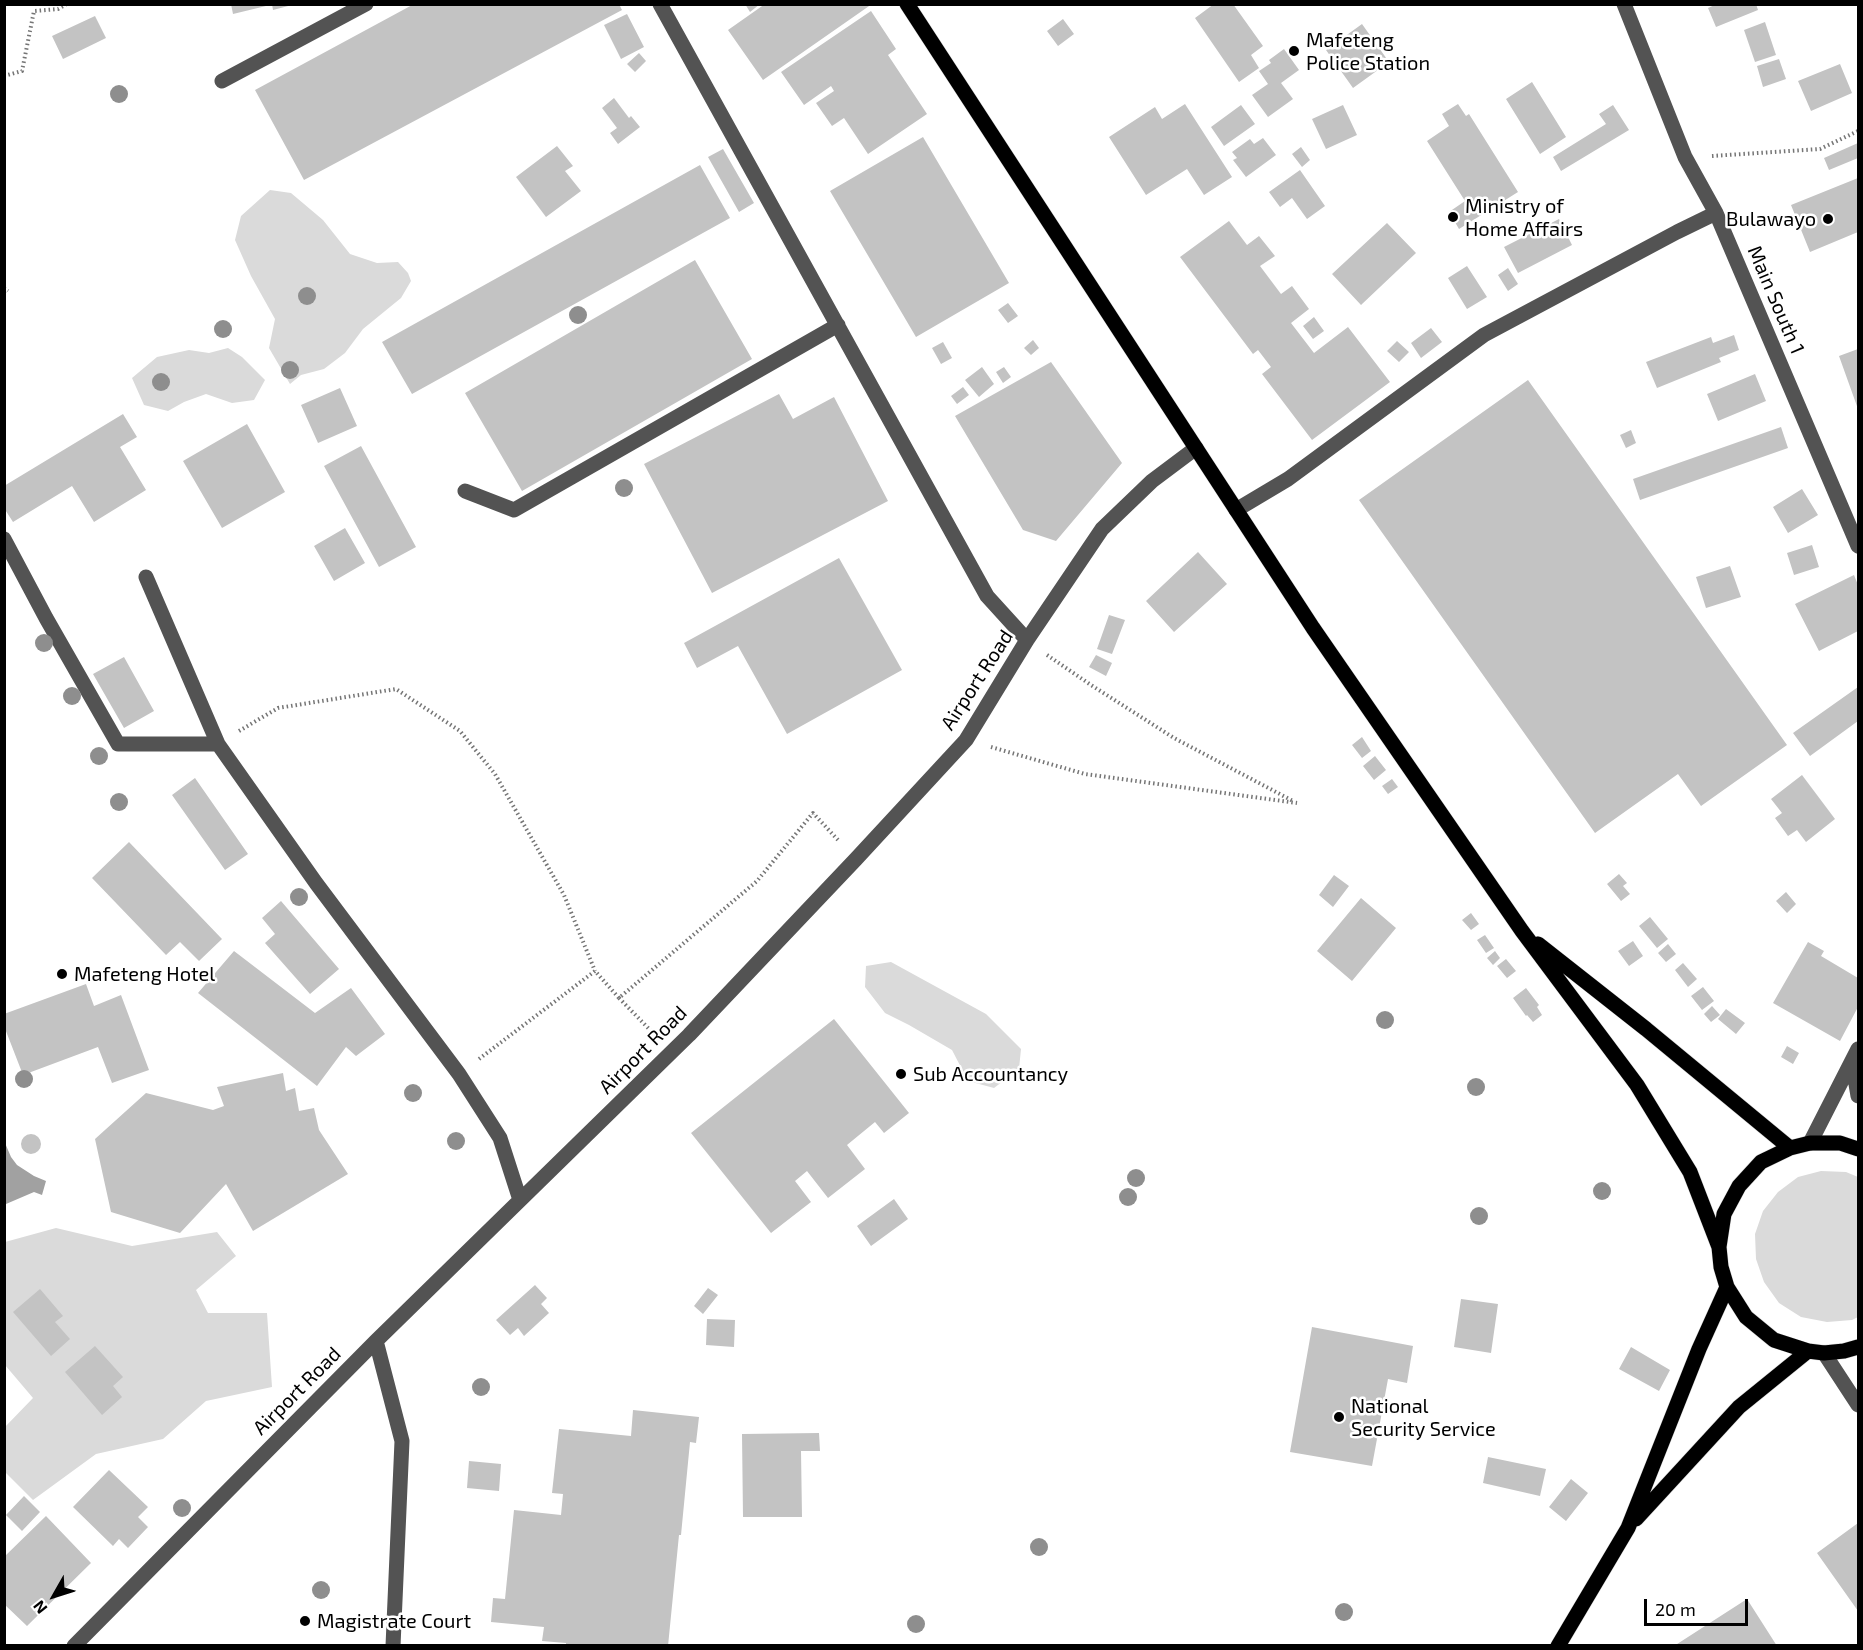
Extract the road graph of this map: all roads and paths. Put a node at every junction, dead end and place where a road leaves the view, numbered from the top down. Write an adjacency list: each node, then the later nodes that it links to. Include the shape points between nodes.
1 (67, 4): 6 (path, via 58,9 34,11 22,71)
2 (366, 4): 7 (street)
3 (660, 4): 11 (street)
4 (907, 4): 12 (main road)
5 (1624, 4): 9 (street, Main South 1)
6 (4, 76)
7 (222, 81)
8 (1858, 131): 9 (path, via 1820,149)
9 (1685, 158): 10 (street, Main South 1)
10 (1716, 213): 14 (street, via 1484,335 1288,479); 16 (street, Main South 1)
11 (838, 325): 13 (street, via 514,510); 18 (street, via 987,597)
12 (1196, 448): 14 (main road); 18 (street, Airport Road, via 1152,481 1102,528)
13 (465, 490)
14 (1236, 510): 22 (main road)
15 (4, 539): 20 (street, via 118,744)
16 (1858, 546)
17 (147, 577): 20 (street)
18 (1027, 640): 19 (street, Airport Road); 19 (path, via 1174,738 1297,803 1085,774)
19 (966, 740): 21 (street, Airport Road)
20 (218, 744): 23 (path, via 278,708 396,689 460,731 495,774 564,895); 27 (street)
21 (856, 859): 24 (path, via 813,813 757,881); 25 (street, Airport Road)
22 (1522, 931): 30 (main road); 33 (main road, via 1643,1095 1690,1172)
23 (595, 971): 24 (path); 27 (path)
24 (619, 998): 25 (path)
25 (672, 1052): 32 (street, Airport Road)
26 (1855, 1055): 28 (street); 29 (street)
27 (459, 1074): 32 (street, via 500,1138)
28 (1858, 1096)
29 (1810, 1143): 30 (main road); 31 (main road, via 1840,1143)
30 (1790, 1148): 33 (main road, via 1761,1162 1739,1186 1724,1214)
31 (1858, 1149)
32 (520, 1200): 35 (street, Airport Road)
33 (1719, 1247): 34 (main road)
34 (1727, 1287): 37 (main road, via 1746,1317 1774,1340); 40 (main road)
35 (376, 1341): 41 (street, Airport Road); 42 (street, via 402,1441)
36 (1858, 1347): 38 (main road)
37 (1808, 1351): 38 (main road); 40 (main road, via 1739,1407)
38 (1824, 1353): 39 (street)
39 (1858, 1405)
40 (1628, 1528): 43 (main road)
41 (74, 1646)
42 (393, 1646)
43 (1558, 1646)

